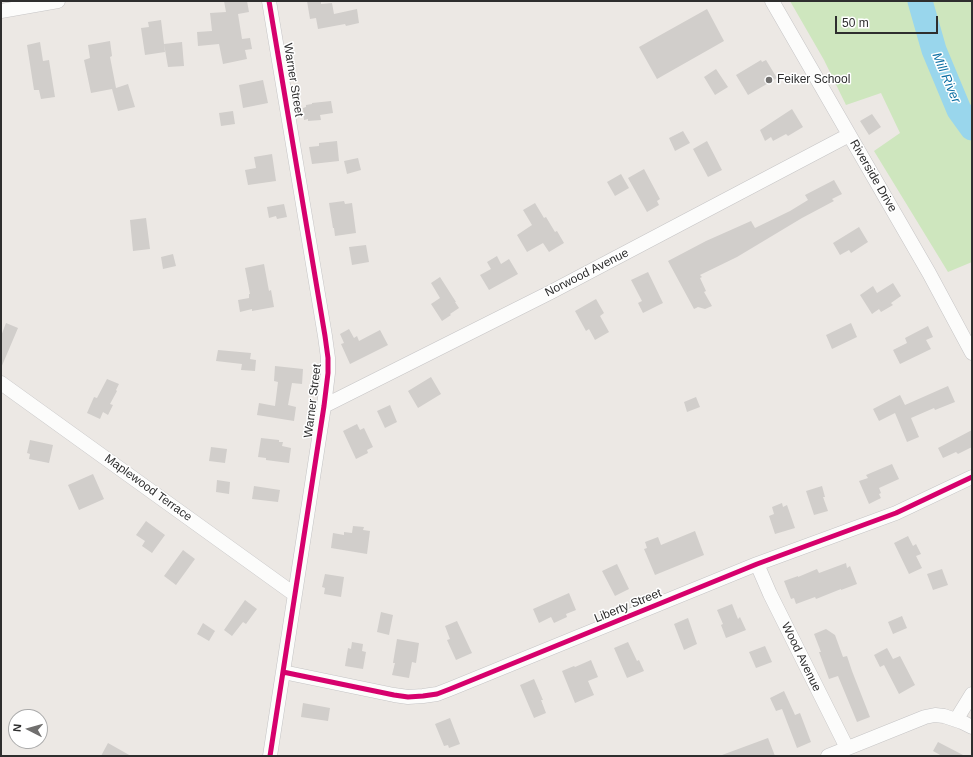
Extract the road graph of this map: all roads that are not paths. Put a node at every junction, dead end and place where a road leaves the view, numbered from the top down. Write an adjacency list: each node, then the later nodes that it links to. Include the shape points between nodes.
1 (58, 1): 4 (street)
2 (269, 1): 8 (street, Warner Street, via 327,346 328,373)
3 (772, 1): 5 (street, Riverside Drive)
4 (1, 11)
5 (849, 135): 6 (street, Riverside Drive); 8 (street, Norwood Avenue, via 564,285)
6 (972, 353)
7 (1, 383): 11 (street, Maplewood Terrace)
8 (324, 406): 11 (street, Warner Street)
9 (972, 476): 10 (street, Liberty Street, via 896,513)
10 (757, 564): 12 (street, Liberty Street, via 437,694 408,697); 16 (street, Wood Avenue)
11 (294, 594): 12 (street, Warner Street)
12 (283, 672): 17 (street, Warner Street)
13 (972, 694): 14 (street)
14 (956, 720): 15 (street); 16 (street, via 935,715 925,717)
15 (972, 727)
16 (847, 748): 18 (street)
17 (270, 756)
18 (828, 756)

